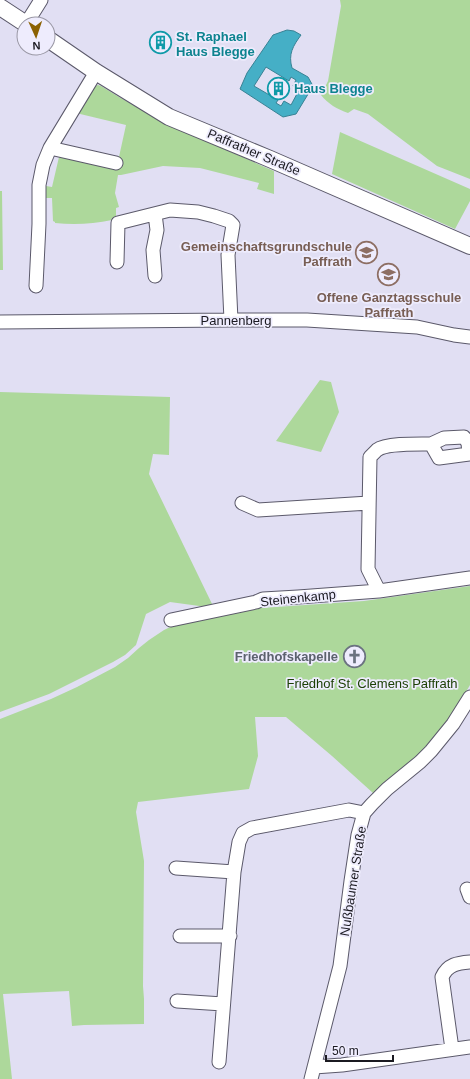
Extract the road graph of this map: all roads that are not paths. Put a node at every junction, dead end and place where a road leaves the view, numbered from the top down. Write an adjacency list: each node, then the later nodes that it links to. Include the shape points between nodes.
1 (41, 0): 3 (street)
2 (0, 7): 4 (main road)
3 (31, 16)
4 (16, 17)
5 (56, 44): 6 (main road, Paffrather Straße)
6 (96, 72): 7 (street); 10 (main road, Paffrather Straße, via 169,117)
7 (50, 148): 8 (street); 13 (street, via 39,185)
8 (116, 163)
9 (155, 214): 11 (street, via 118,223); 12 (street); 14 (street, via 170,210 198,212 229,221 233,225 228,255)
10 (470, 246)
11 (117, 262)
12 (155, 276)
13 (36, 286)
14 (232, 320): 15 (street, Pannenberg); 16 (street, Pannenberg, via 308,320 379,324 417,327)
15 (0, 322)
16 (470, 337)
17 (431, 444): 19 (street, via 396,445 378,449 370,457)
18 (242, 503): 19 (street, via 258,510)
19 (370, 503): 21 (street, via 368,569)
20 (470, 578): 21 (street, Steinenkamp)
21 (380, 591): 22 (street, Steinenkamp, via 263,599)
22 (171, 620)
23 (470, 697): 24 (street, Nußbaumer Straße, via 453,724 431,751)
24 (364, 813): 26 (street, via 349,810 252,828 243,833 239,842); 35 (street, Nußbaumer Straße, via 357,843 340,966)
25 (176, 868): 26 (street)
26 (234, 872): 28 (street)
27 (180, 936): 28 (street)
28 (230, 936): 31 (street)
29 (470, 962): 33 (street, via 451,966 442,977)
30 (177, 1000): 31 (street)
31 (223, 1004): 34 (street)
32 (470, 1047): 33 (street)
33 (452, 1049): 35 (street, via 342,1065)
34 (219, 1062)
35 (312, 1073)

